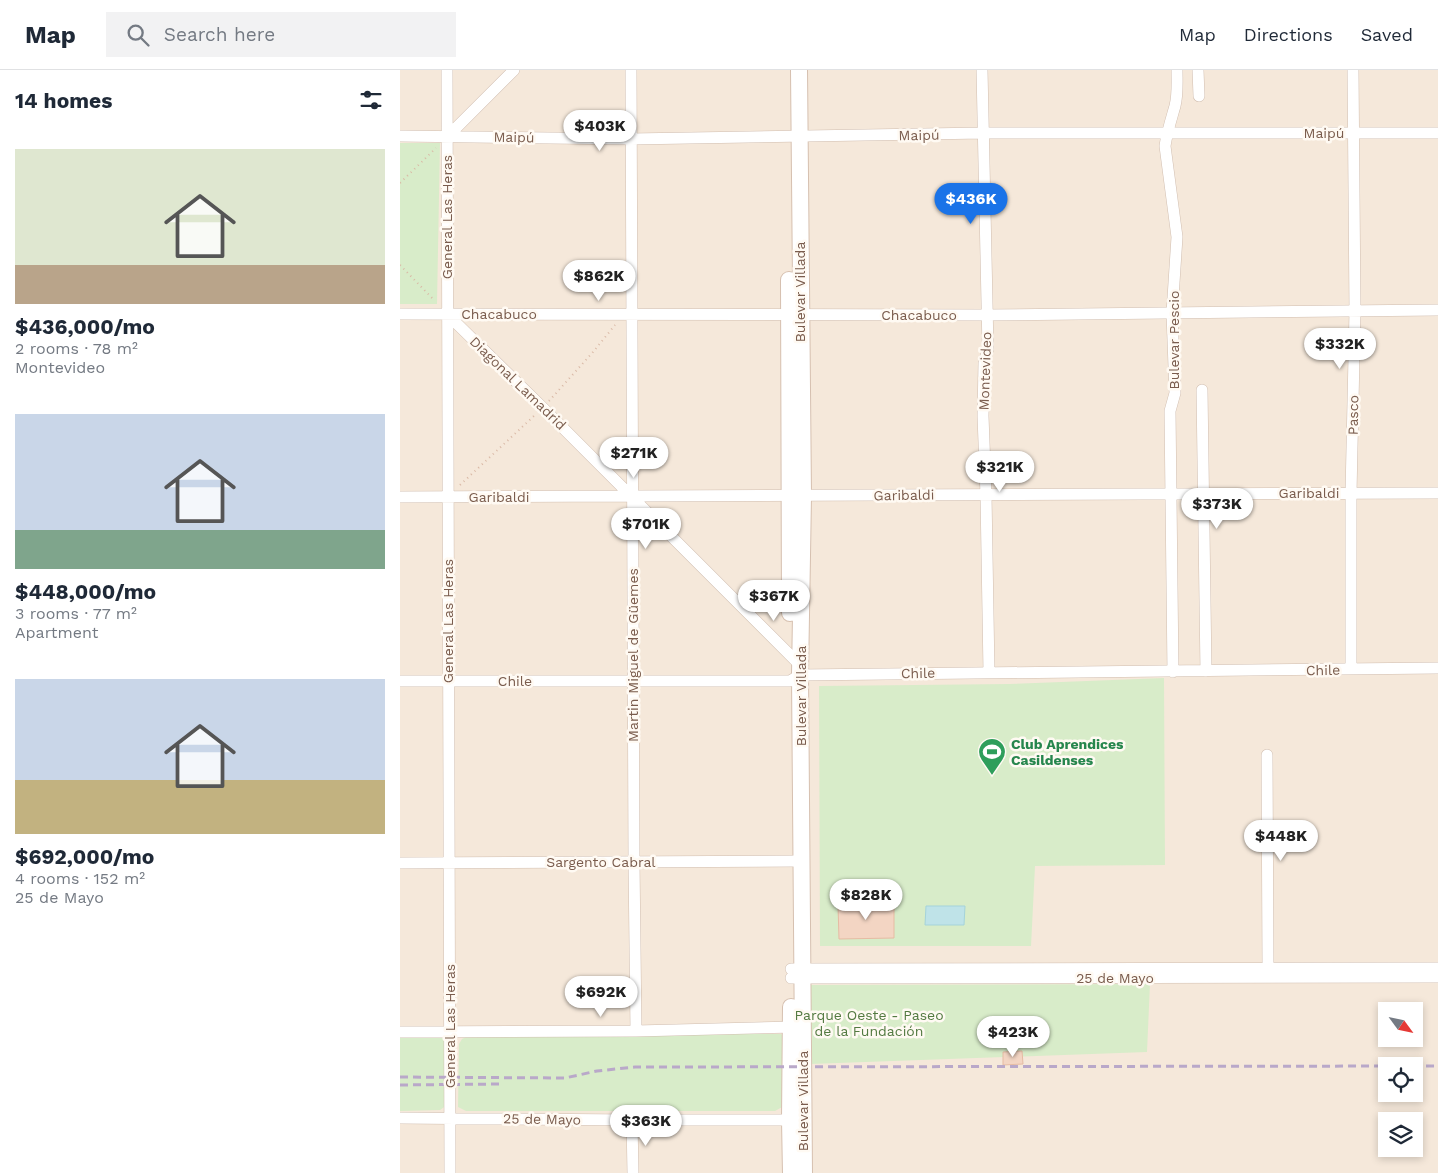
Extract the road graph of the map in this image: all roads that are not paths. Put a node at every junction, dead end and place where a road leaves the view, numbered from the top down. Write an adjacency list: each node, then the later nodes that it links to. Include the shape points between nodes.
1 (447, 70): 16 (street, General Las Heras)
2 (514, 70): 16 (street)
3 (631, 70): 18 (street, Martin Miguel de Güemes)
4 (789, 70): 17 (main road, Bulevar Villada)
5 (799, 70): 17 (main road, Bulevar Villada)
6 (982, 70): 14 (street, Montevideo)
7 (1178, 70): 11 (street, Bulevar Pescio, via 1175,106)
8 (1198, 70): 10 (street)
9 (1353, 70): 13 (street, Pasco)
10 (1199, 96)
11 (1167, 132): 13 (street, Maipú); 14 (street, Maipú); 21 (street, Bulevar Pescio, via 1165,146 1177,238)
12 (1438, 132): 13 (street, Maipú)
13 (1353, 133): 20 (street, Pasco)
14 (983, 134): 17 (street, Maipú); 26 (street, Montevideo)
15 (400, 136): 16 (street, Maipú)
16 (447, 136): 18 (street, Maipú); 23 (street, General Las Heras)
17 (794, 137): 18 (street, Maipú); 25 (main road, Bulevar Villada)
18 (631, 139): 24 (street, Martin Miguel de Güemes)
19 (1438, 310): 20 (street, Chacabuco)
20 (1355, 311): 21 (street, Chacabuco); 29 (street, Pasco)
21 (1172, 313): 26 (street, Chacabuco); 28 (street, Bulevar Pescio, via 1175,393 1170,411)
22 (400, 314): 23 (street, Chacabuco)
23 (447, 314): 24 (street, Chacabuco); 35 (street, General Las Heras); 36 (street, Diagonal Lamadrid)
24 (632, 315): 25 (street, Chacabuco); 36 (street, Martin Miguel de Güemes)
25 (795, 315): 26 (street, Chacabuco); 33 (main road, Bulevar Villada)
26 (986, 315): 31 (street, Montevideo)
27 (1202, 390): 32 (street, Bulevar Pescio)
28 (1171, 493): 31 (street, Garibaldi); 32 (street, Garibaldi); 42 (street, Bulevar Pescio)
29 (1351, 493): 30 (street, Garibaldi); 32 (street, Garibaldi); 39 (street, Pasco)
30 (1438, 493)
31 (986, 494): 33 (street, Garibaldi); 41 (street, Montevideo)
32 (1203, 494): 40 (street, Bulevar Pescio)
33 (796, 496): 36 (street, Garibaldi); 38 (main road, Bulevar Villada)
34 (400, 497): 35 (street, Garibaldi)
35 (448, 497): 36 (street, Garibaldi); 44 (street, General Las Heras)
36 (632, 497): 38 (street, Diagonal Lamadrid); 45 (street, Martin Miguel de Güemes)
37 (1438, 668): 39 (street, Chile)
38 (795, 669): 41 (street, Chile); 45 (street, Chile); 47 (main road, Bulevar Villada)
39 (1350, 670): 40 (street, Chile)
40 (1206, 671): 42 (street, Chile)
41 (989, 672): 42 (street, Chile)
42 (1172, 672)
43 (400, 681): 44 (street, Chile)
44 (448, 681): 45 (street, Chile); 50 (street, General Las Heras)
45 (633, 681): 48 (street, Martin Miguel de Güemes)
46 (1267, 755): 51 (street)
47 (796, 861): 48 (street, Sargento Cabral); 53 (main road, Bulevar Villada)
48 (634, 862): 50 (street, Sargento Cabral); 56 (street, Martin Miguel de Güemes)
49 (400, 863): 50 (street, Sargento Cabral)
50 (449, 863): 58 (street, General Las Heras)
51 (1268, 968): 52 (street, 25 de Mayo); 53 (street, 25 de Mayo)
52 (1438, 968)
53 (797, 973): 54 (street, 25 de Mayo); 55 (main road, Bulevar Villada)
54 (1438, 977)
55 (797, 1027): 56 (street); 61 (main road, Bulevar Villada)
56 (636, 1031): 58 (street)
57 (400, 1032): 58 (street)
58 (450, 1032): 60 (street, General Las Heras)
59 (400, 1118): 60 (street, 25 de Mayo)
60 (450, 1118): 62 (street, 25 de Mayo); 63 (street, General Las Heras)
61 (797, 1119): 62 (street, 25 de Mayo); 65 (main road, Bulevar Villada); 66 (main road, Bulevar Villada)
62 (632, 1120): 64 (street)
63 (450, 1173)
64 (633, 1173)
65 (791, 1173)
66 (804, 1173)

